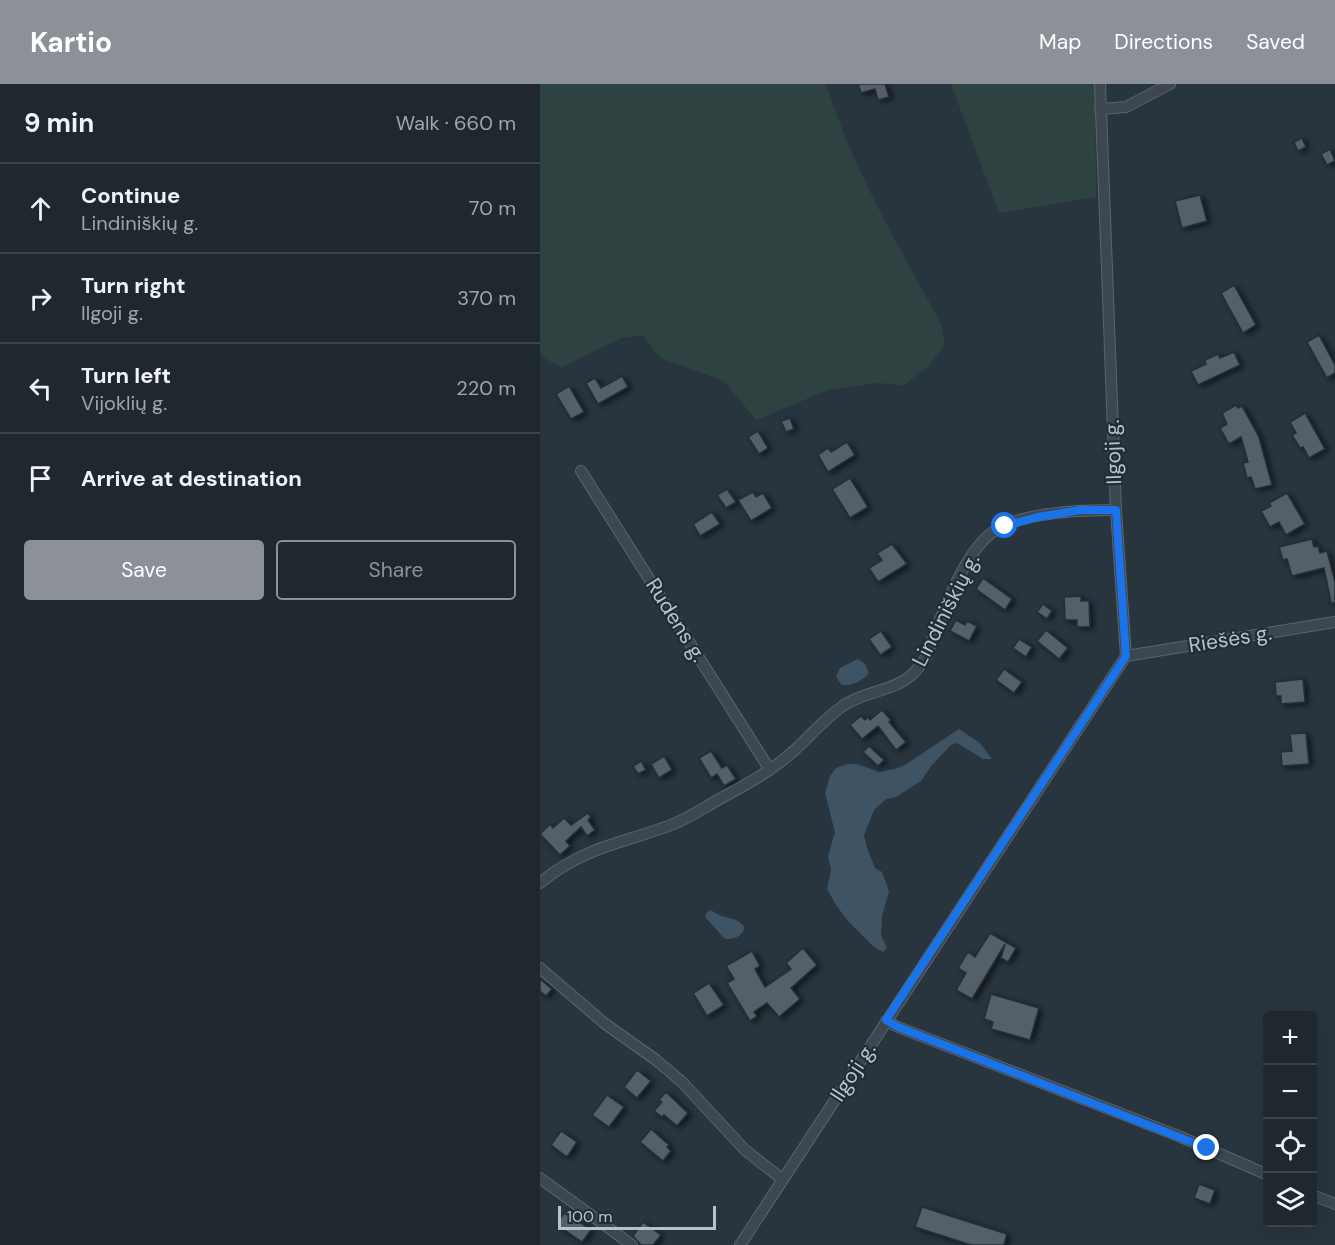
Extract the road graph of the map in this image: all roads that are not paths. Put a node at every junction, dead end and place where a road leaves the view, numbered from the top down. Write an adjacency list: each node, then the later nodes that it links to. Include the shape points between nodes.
1 (1100, 84): 3 (street, Ilgoji g.)
2 (1170, 84): 3 (street, via 1126,106)
3 (1100, 109): 5 (street, Ilgoji g.)
4 (582, 471): 8 (street, Rudens g.)
5 (1116, 510): 7 (street, Ilgoji g.); 8 (street, Lindiniškių g., via 1080,510 1038,517 990,534 965,568 918,670 900,684 844,705)
6 (1335, 622): 7 (street, Riešės g.)
7 (1126, 656): 11 (street, Ilgoji g.)
8 (770, 770): 9 (street, Lindiniškių g., via 674,824 575,858)
9 (540, 883)
10 (540, 968): 14 (street, via 682,1082 745,1150)
11 (886, 1020): 12 (street); 14 (street, Ilgoji g.)
12 (1263, 1173)
13 (540, 1178): 17 (street)
14 (782, 1179): 18 (street, Ilgoji g.)
15 (1317, 1197): 16 (street)
16 (1335, 1204)
17 (632, 1245)
18 (740, 1245)

